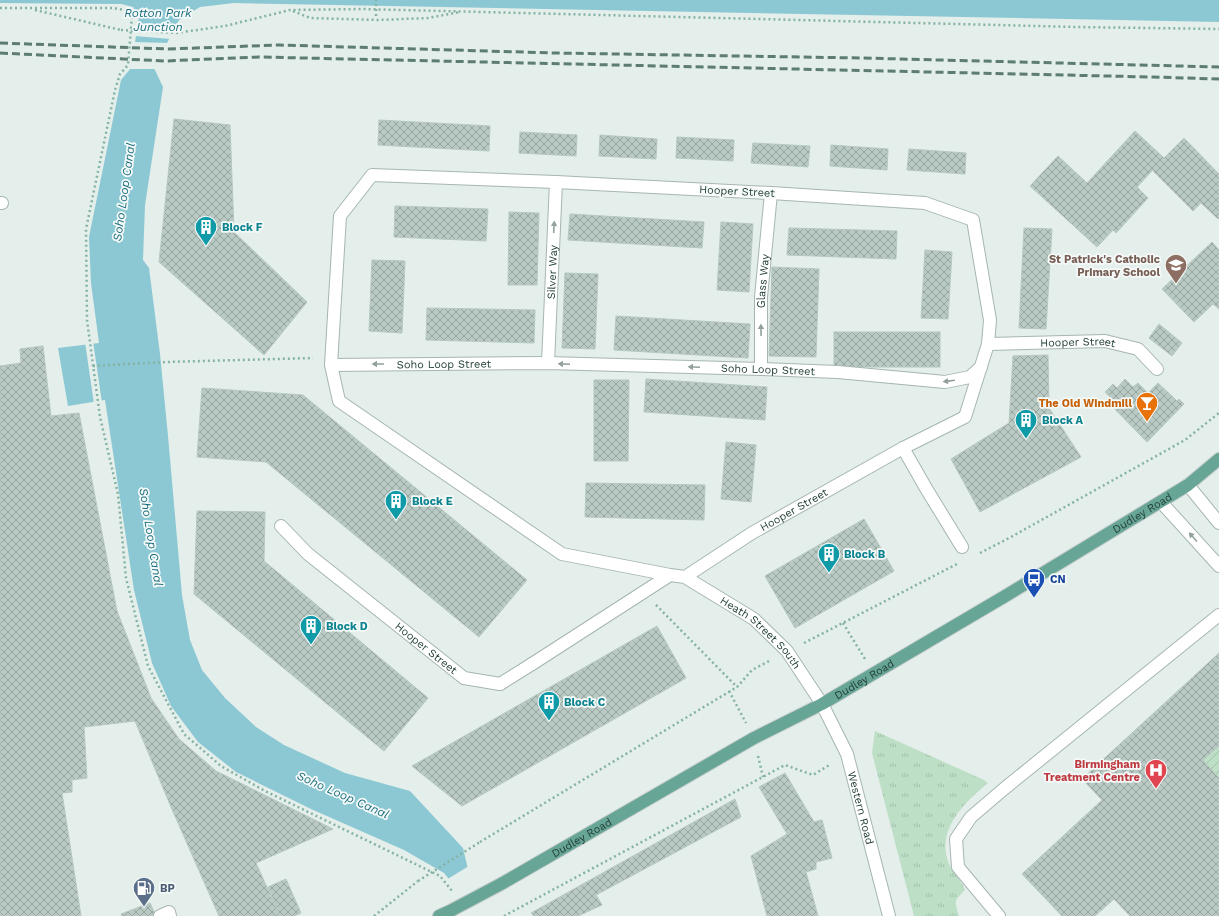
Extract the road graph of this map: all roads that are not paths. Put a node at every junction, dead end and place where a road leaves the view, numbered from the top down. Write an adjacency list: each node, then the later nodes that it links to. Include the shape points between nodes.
1 (556, 182): 2 (street, Hooper Street); 4 (street, Hooper Street, via 372,175 340,216); 5 (street, Silver Way, one-way to 1)
2 (770, 193): 3 (street, Hooper Street, via 925,203 974,220 990,320); 7 (street, Glass Way, one-way to 2, via 761,297)
3 (988, 344): 6 (street, Hooper Street); 8 (street, Hooper Street, via 1105,341 1138,349)
4 (332, 361): 5 (street, Soho Loop Street, one-way to 4); 17 (street, via 339,401 562,554)
5 (548, 363): 7 (street, Soho Loop Street, one-way to 5)
6 (982, 365): 7 (street, Soho Loop Street, one-way to 7, via 970,378 946,382 838,372); 9 (street, Hooper Street, via 965,417)
7 (761, 369)
8 (1157, 369)
9 (903, 448): 15 (street); 18 (street, Hooper Street, via 752,533)
10 (1219, 459): 11 (main road, Dudley Road)
11 (1188, 485): 12 (main road, Dudley Road); 13 (street)
12 (1161, 502): 16 (street, one-way to 12); 20 (main road, Dudley Road)
13 (1219, 523)
14 (282, 526): 17 (street, Hooper Street, via 308,554 464,678 500,684)
15 (962, 546)
16 (1219, 566)
17 (670, 575): 18 (street)
18 (685, 577): 20 (street, Heath Street South, via 754,619 787,651)
19 (1219, 615): 25 (street, via 971,817 956,839 958,867)
20 (822, 704): 23 (main road, Dudley Road, bridge, via 754,738 501,884); 24 (street, Western Road, via 847,754)
21 (160, 916): 22 (street, via 169,912)
22 (170, 916)
23 (439, 916)
24 (889, 916)
25 (999, 916)

